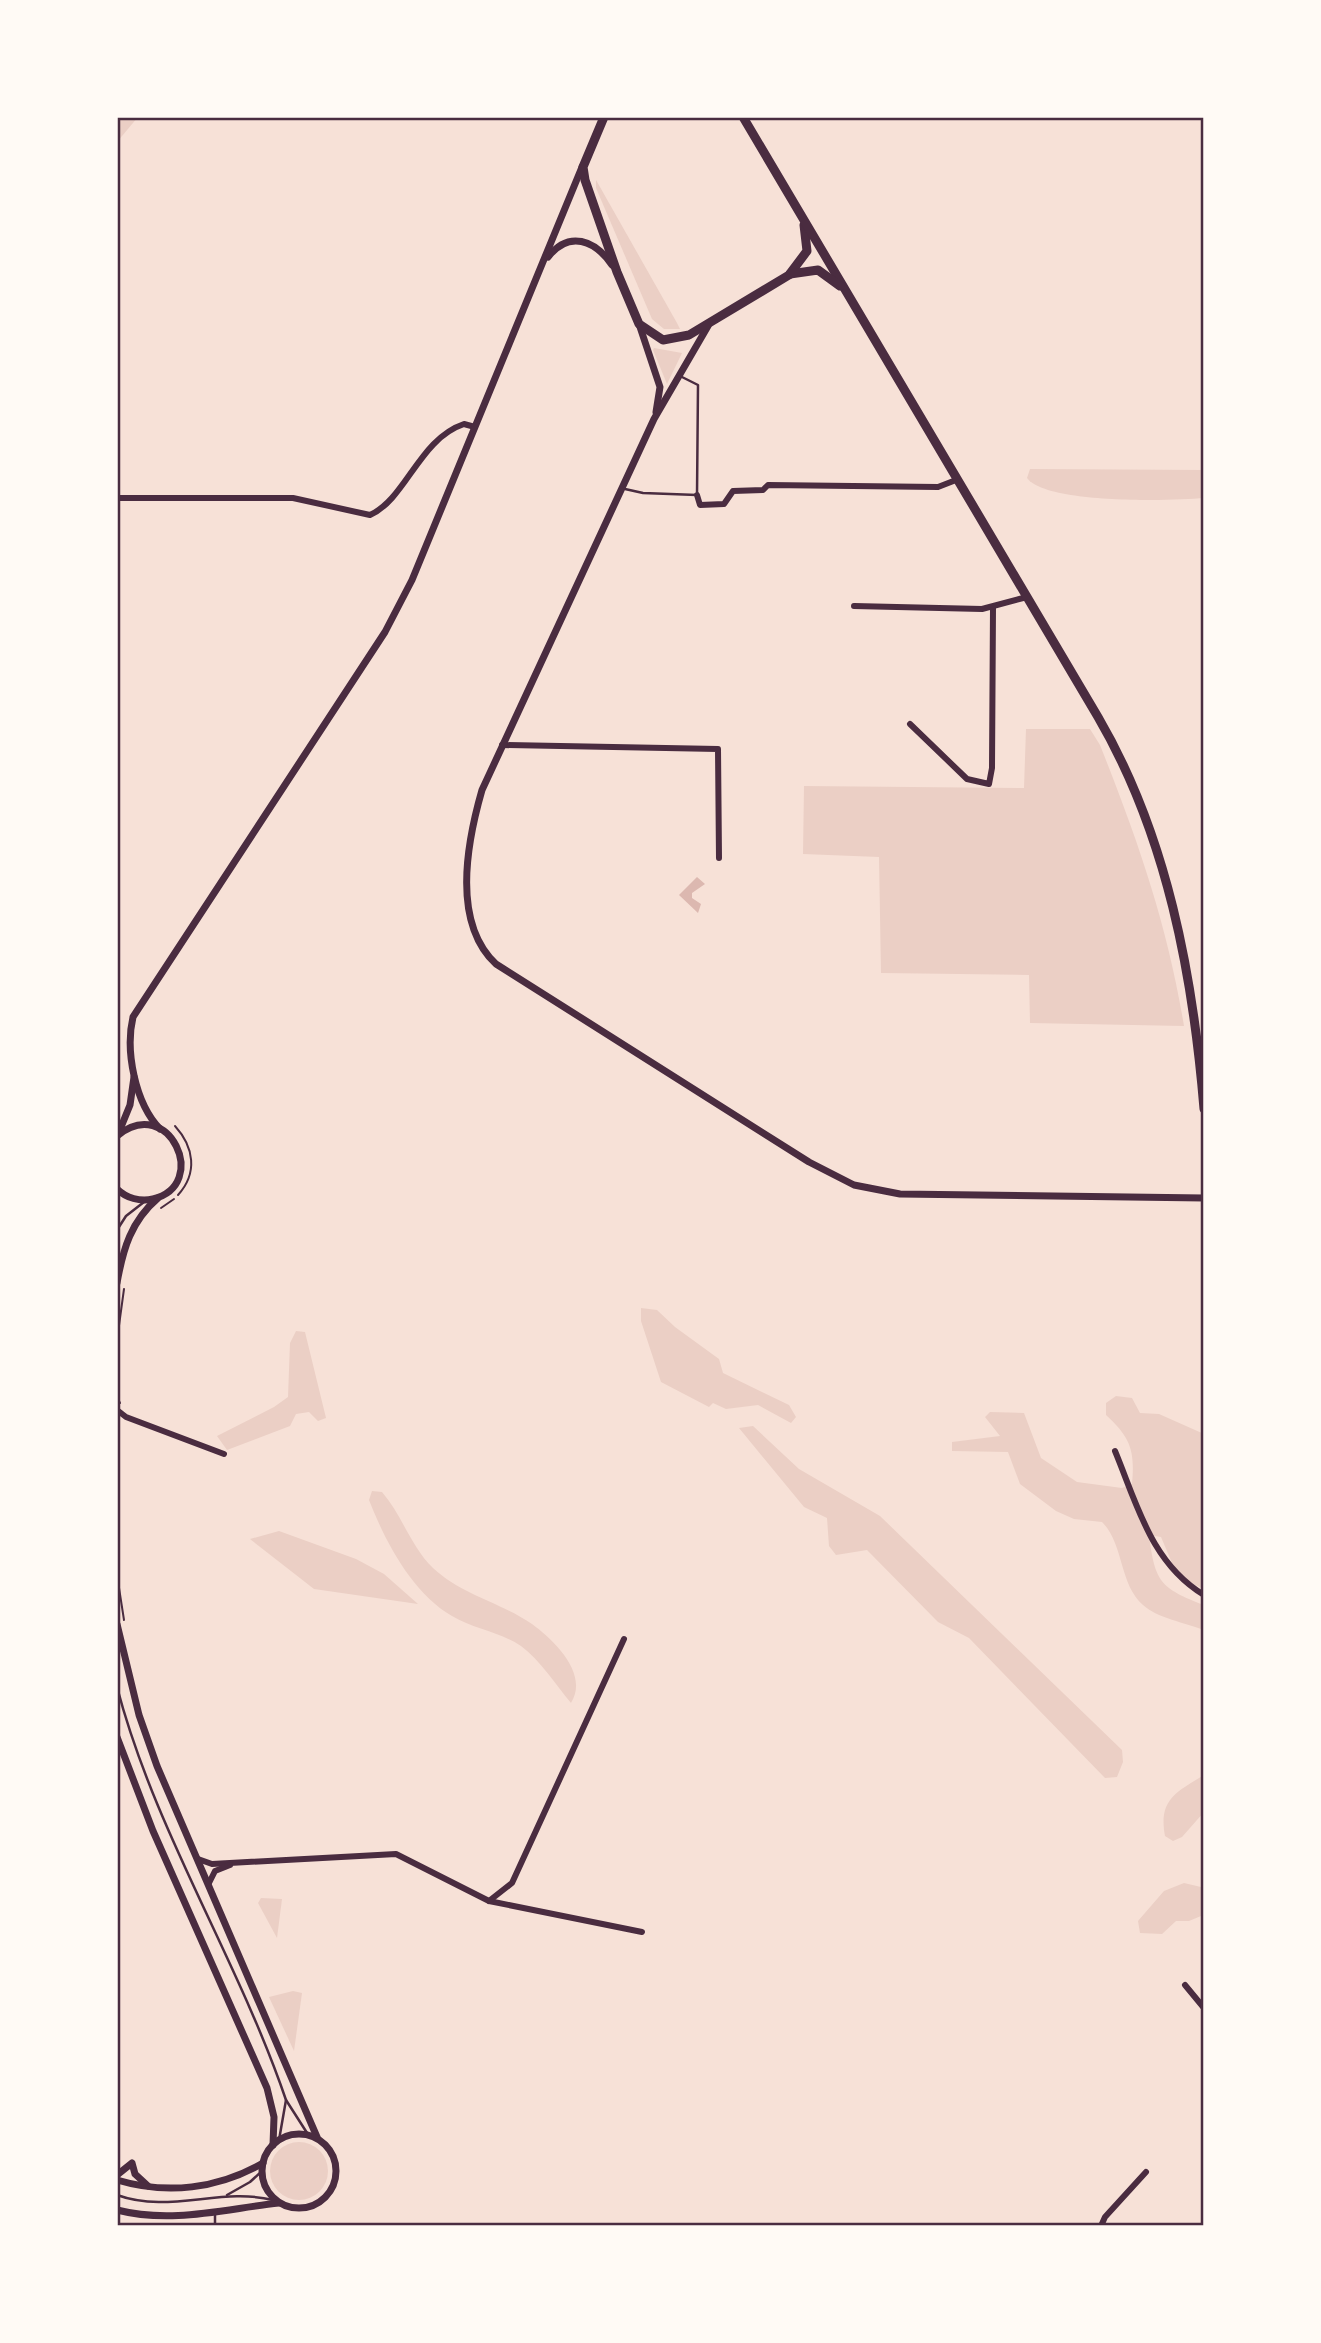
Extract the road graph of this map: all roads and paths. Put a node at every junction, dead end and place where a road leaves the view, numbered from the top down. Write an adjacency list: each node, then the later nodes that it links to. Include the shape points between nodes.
1 (604, 117): 3 (main road)
2 (743, 117): 4 (main road)
3 (583, 167): 5 (street); 6 (main road)
4 (804, 223): 7 (main road, via 807,251); 8 (main road)
5 (542, 265): 6 (street, via 561,245 579,240 599,249); 13 (street)
6 (617, 272): 9 (main road)
7 (789, 275): 8 (main road, via 821,271); 10 (main road)
8 (846, 292): 14 (main road)
9 (639, 324): 10 (main road, via 668,340); 12 (street, via 660,387)
10 (709, 324): 11 (street)
11 (679, 375): 12 (street); 16 (lane, via 698,384)
12 (654, 419): 15 (street)
13 (475, 427): 17 (street, via 460,425 441,437 370,515 293,498); 24 (street, via 412,580 385,632 138,1008 130,1030)
14 (956, 480): 16 (street, via 943,487 768,485 763,490 733,491 724,504 715,506 700,505); 18 (main road)
15 (621, 488): 16 (lane, via 643,494); 22 (street)
16 (697, 495)
17 (117, 498)
18 (1027, 597): 20 (street); 25 (main road, via 1107,732 1136,793 1189,975)
19 (854, 606): 20 (street)
20 (993, 608): 21 (street, via 989,784 967,779)
21 (910, 724)
22 (502, 745): 23 (street, via 718,749); 31 (street, via 470,831 468,883 474,935 496,964 809,1162 854,1185 914,1195)
23 (719, 858)
24 (134, 1072): 27 (street, via 145,1106); 28 (street, via 130,1105)
25 (1204, 1109)
26 (174, 1125): 33 (path, via 191,1151 191,1172 173,1200)
27 (160, 1129): 28 (street, via 134,1126); 30 (street, via 175,1142 182,1166 171,1189)
28 (118, 1135)
29 (117, 1189): 32 (street, via 133,1199)
30 (161, 1196): 32 (street); 35 (street, via 142,1211 132,1229)
31 (1204, 1198)
32 (146, 1200): 34 (lane)
33 (153, 1212)
34 (117, 1230)
35 (121, 1285): 36 (path)
36 (117, 1340)
37 (117, 1409): 38 (street)
38 (126, 1418): 39 (street); 41 (street)
39 (117, 1420)
40 (1115, 1451): 42 (street, via 1154,1546 1189,1586)
41 (224, 1454)
42 (1204, 1595)
43 (117, 1624): 47 (street, via 139,1716)
44 (624, 1639): 50 (street, via 512,1883)
45 (117, 1687): 54 (lane, via 144,1772)
46 (117, 1737): 56 (street, via 153,1831 267,2088)
47 (194, 1854): 48 (street, via 203,1863); 49 (street)
48 (236, 1863): 49 (street, via 215,1871 209,1877); 50 (street, via 396,1854)
49 (210, 1888): 55 (street)
50 (489, 1901): 51 (street)
51 (642, 1932)
52 (1185, 1985): 53 (street)
53 (1204, 2008)
54 (286, 2100): 55 (lane); 56 (lane)
55 (313, 2137): 56 (street, via 288,2136); 64 (street, via 331,2153 330,2190 325,2198 306,2207)
56 (276, 2143): 57 (street)
57 (263, 2167): 61 (street, via 237,2178); 63 (lane, via 250,2182); 64 (street, via 263,2182)
58 (1146, 2172): 68 (street)
59 (117, 2175): 61 (street, via 132,2163 144,2183)
60 (117, 2180): 61 (street)
61 (160, 2189)
62 (117, 2195): 63 (lane, via 173,2203)
63 (224, 2196): 64 (lane)
64 (276, 2201): 66 (street)
65 (117, 2210): 66 (street, via 164,2218)
66 (215, 2212): 67 (lane)
67 (215, 2226)
68 (1101, 2226)

